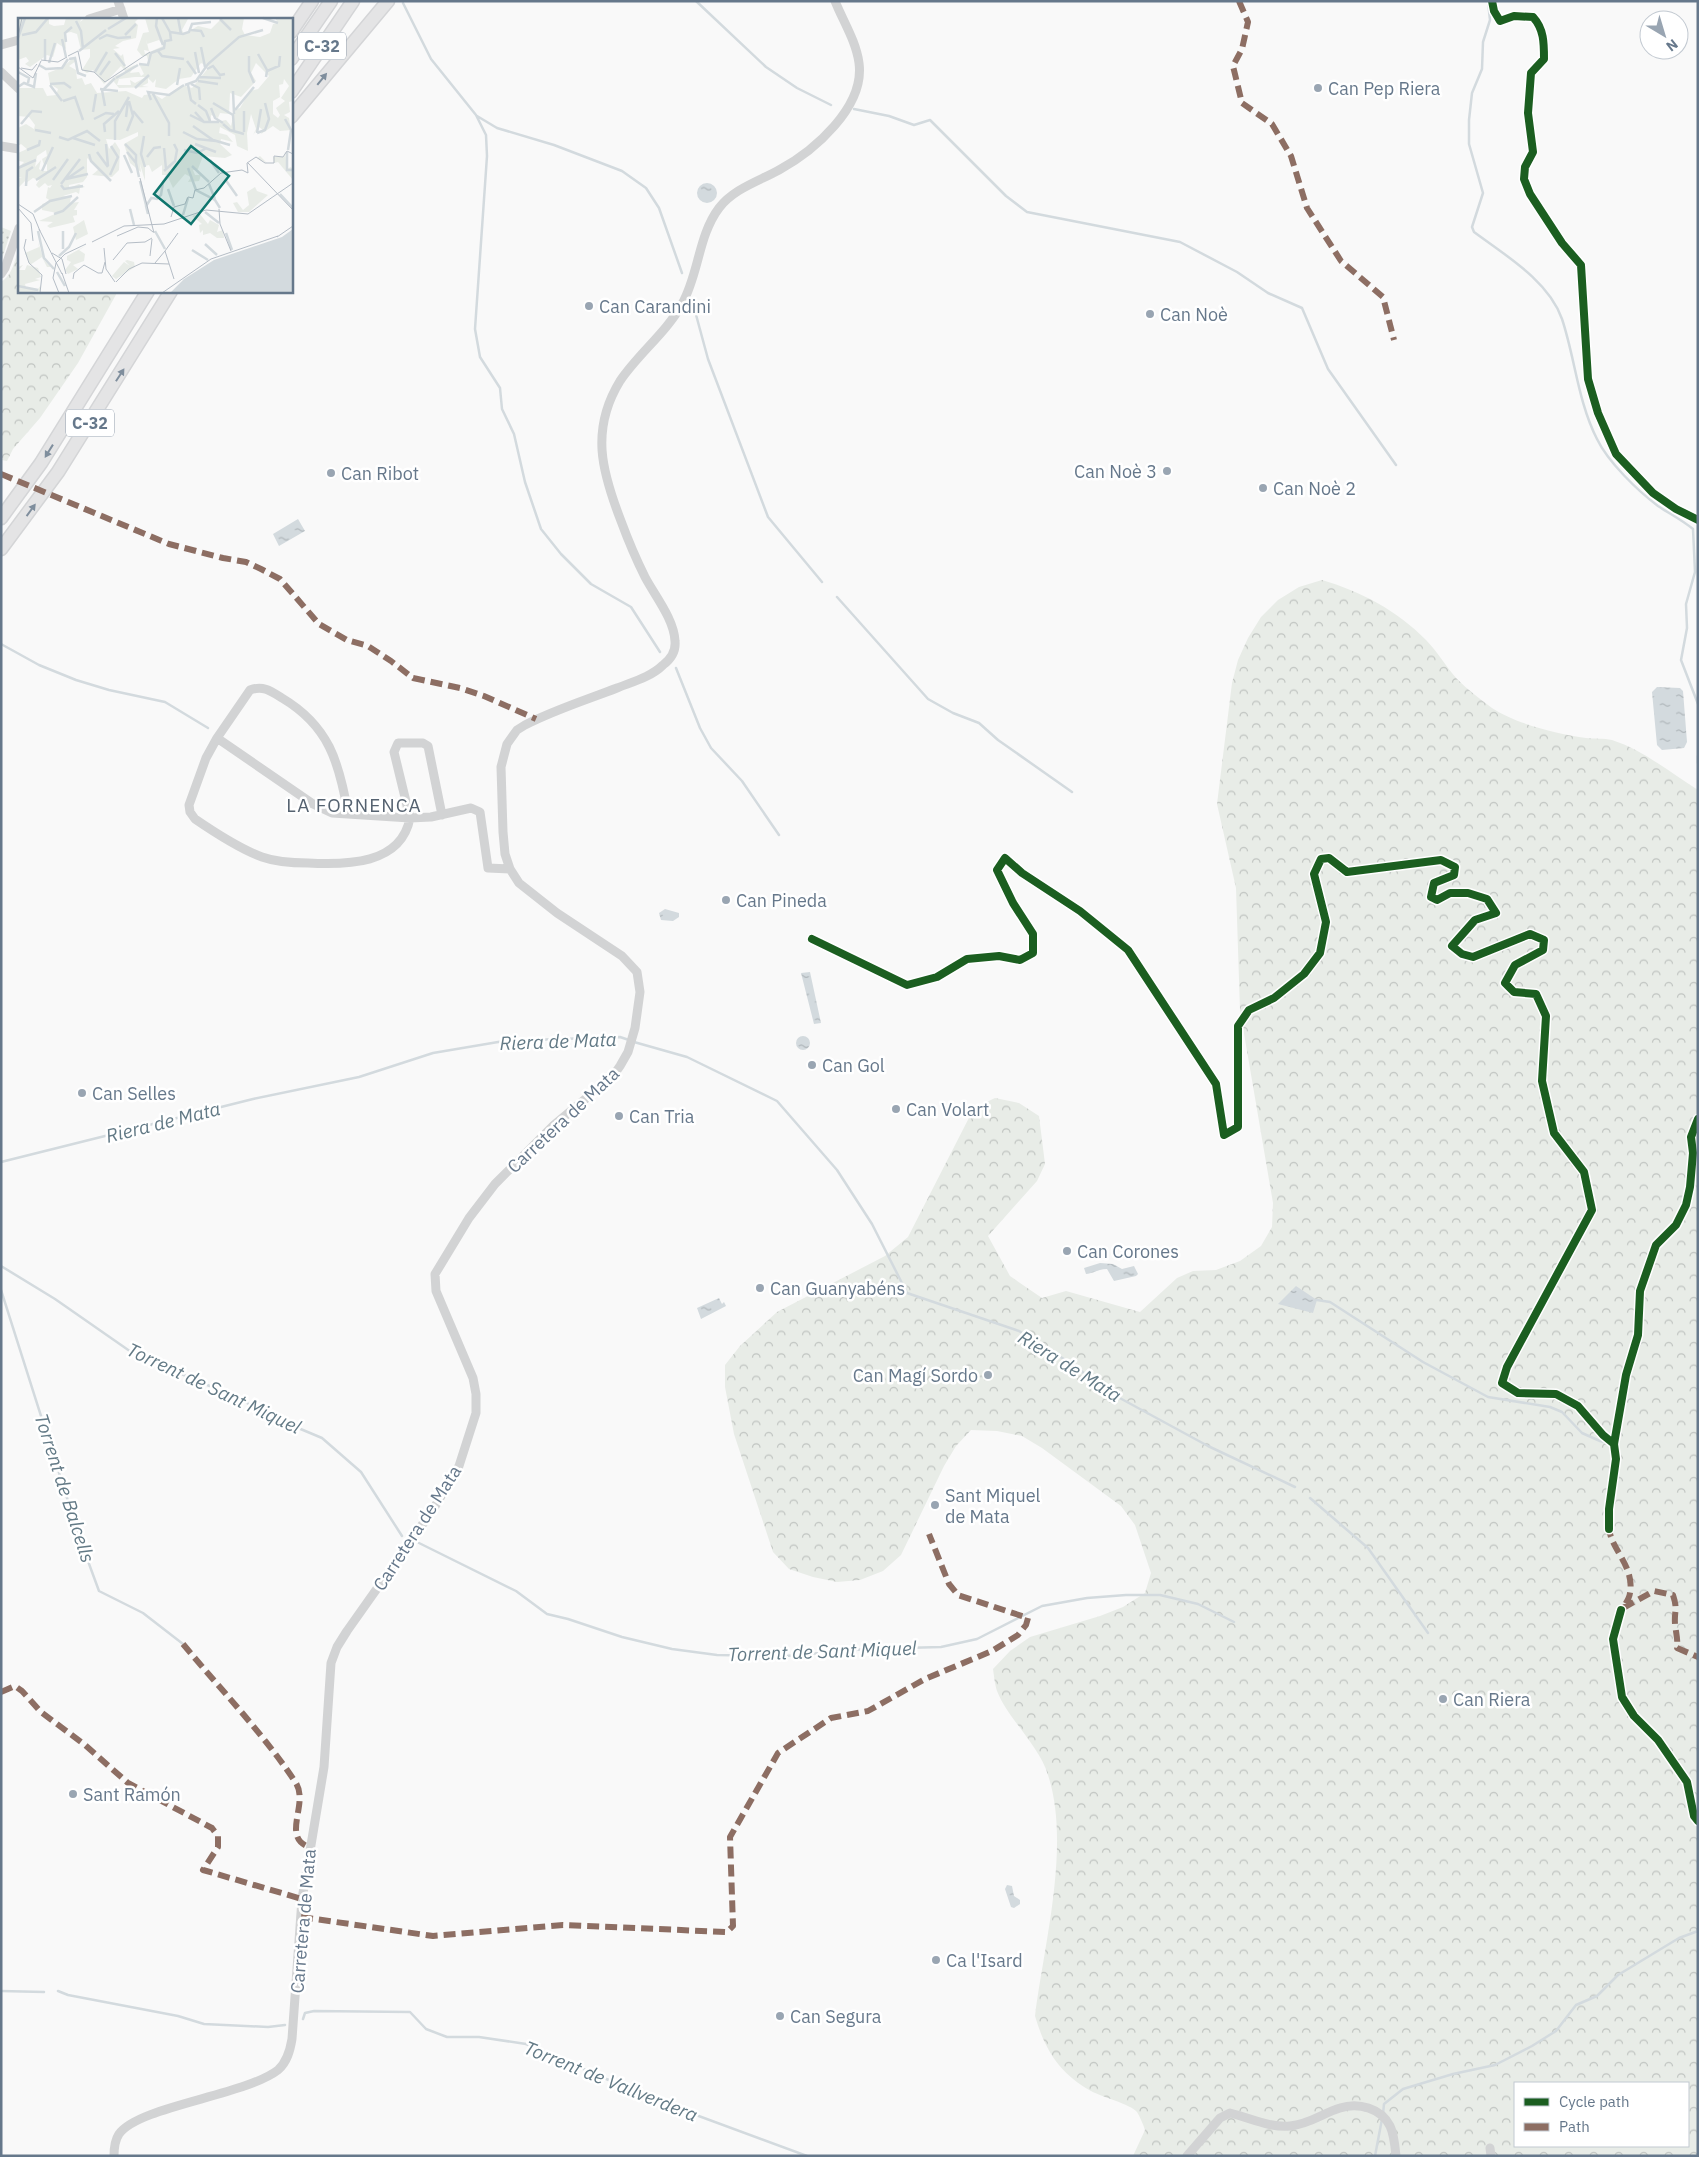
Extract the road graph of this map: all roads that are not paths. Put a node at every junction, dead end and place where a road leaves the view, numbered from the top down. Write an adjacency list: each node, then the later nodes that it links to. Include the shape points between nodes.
1 (312, 1): 9 (highway)
2 (331, 1): 12 (highway, C-32)
3 (353, 1): 15 (highway, C-32)
4 (388, 1): 16 (highway, one-way to 4)
5 (834, 1): 31 (street, Carretera de Mata, via 859,63 858,86 853,98 826,134 804,154 737,192 721,205 708,228 682,305 620,381 604,420 601,450 604,476 636,558 674,631 674,651 654,672 536,720 517,730 510,738 503,751 500,774 502,832)
6 (120, 5): 7 (street); 8 (street)
7 (91, 18)
8 (124, 18)
9 (292, 31)
10 (18, 40): 11 (street)
11 (1, 45)
12 (292, 58)
13 (1, 72): 14 (street)
14 (18, 88)
15 (292, 91)
16 (292, 116)
17 (1, 146): 18 (street)
18 (18, 149)
19 (18, 231): 20 (street)
20 (1, 274)
21 (138, 292): 24 (highway)
22 (147, 292): 24 (highway, C-32)
23 (170, 292): 26 (highway, C-32, one-way to 23, via 58,472)
24 (112, 351): 25 (highway, C-32, one-way to 25, via 41,463)
25 (1, 518)
26 (1, 549)
27 (216, 738): 28 (street, via 322,810); 28 (street, via 250,690 264,688 279,696 312,722 325,740 338,764); 30 (street, via 198,778 190,812 206,827 262,857 320,864 371,859 395,847 408,828)
28 (348, 813): 30 (street)
29 (442, 815): 30 (street); 30 (street, via 428,746 398,743 394,752); 31 (street, via 471,808 480,812 488,868)
30 (410, 818)
31 (510, 869): 32 (street, Carretera de Mata, via 519,883 557,913 622,956 637,972 640,992 628,1052 613,1076 554,1124 495,1184 469,1218 435,1274 436,1291 473,1378 476,1413 459,1466 434,1508 337,1647 331,1663 324,1767 302,1899 297,1984 288,2056 278,2069 259,2080 127,2126 114,2145)
32 (114, 2156)
33 (1187, 2156): 34 (street, via 1226,2114 1275,2126 1289,2126 1305,2124 1354,2104 1369,2107 1383,2115 1390,2126)
34 (1396, 2156)

